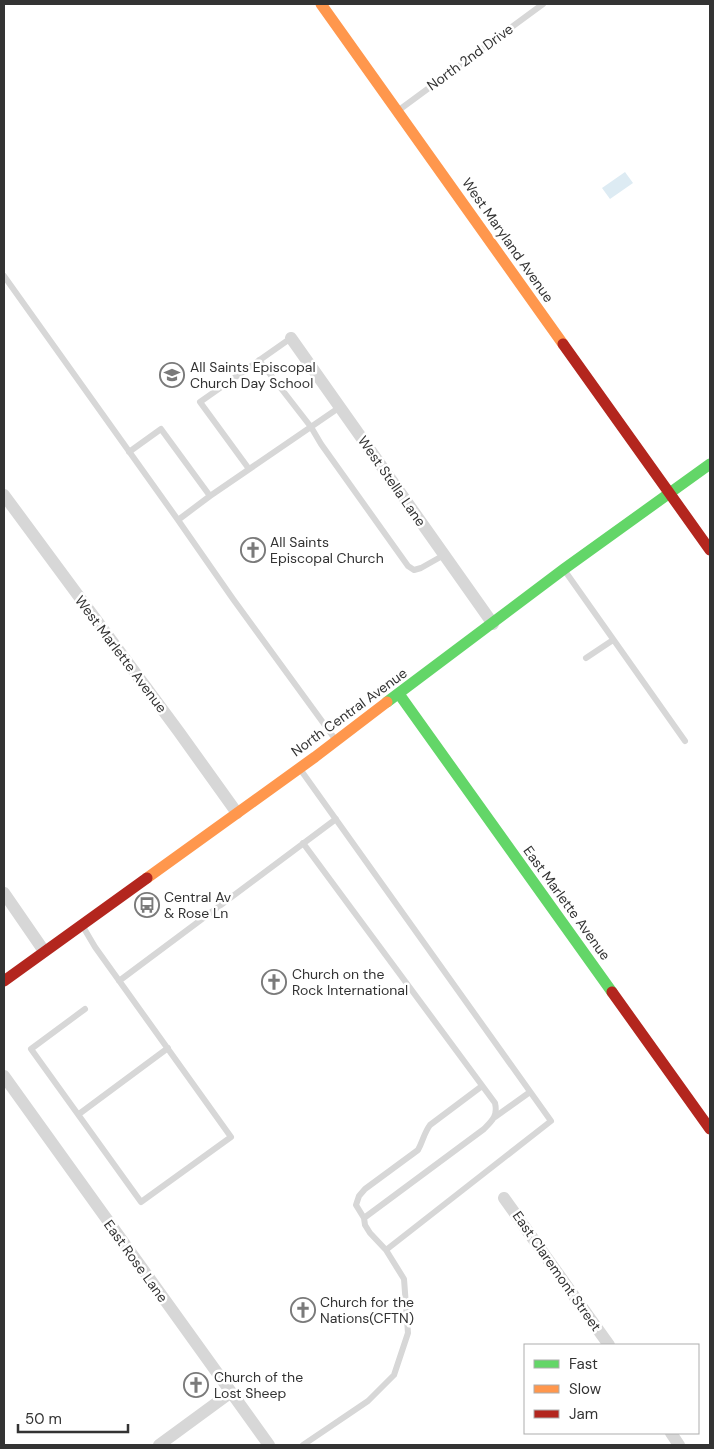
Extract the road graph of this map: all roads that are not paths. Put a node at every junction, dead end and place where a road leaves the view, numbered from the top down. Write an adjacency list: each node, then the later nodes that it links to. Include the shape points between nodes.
1 (321, 4): 3 (street, West Maryland Avenue)
2 (543, 4): 3 (lane, North 2nd Drive)
3 (398, 110): 12 (street, West Maryland Avenue)
4 (4, 276): 9 (lane)
5 (291, 338): 6 (lane); 7 (street, West Stella Lane)
6 (259, 360): 8 (lane); 11 (lane, via 200,402)
7 (340, 407): 8 (lane); 17 (street, West Stella Lane)
8 (311, 427): 11 (lane); 17 (lane, via 408,566 414,570 421,568)
9 (129, 452): 14 (lane, via 161,429); 15 (lane)
10 (710, 464): 12 (street, North Central Avenue)
11 (249, 469): 14 (lane)
12 (669, 494): 16 (street, West Maryland Avenue); 18 (street, North Central Avenue)
13 (4, 495): 26 (street, West Marlette Avenue)
14 (210, 496): 15 (lane)
15 (178, 520): 23 (lane)
16 (710, 550)
17 (444, 555): 19 (street, West Stella Lane)
18 (564, 570): 19 (street, North Central Avenue); 20 (lane)
19 (493, 624): 22 (street, North Central Avenue)
20 (613, 640): 21 (lane); 24 (lane)
21 (586, 658)
22 (399, 694): 23 (street, North Central Avenue); 41 (street, East Marlette Avenue)
23 (336, 740): 25 (street, North Central Avenue)
24 (685, 741)
25 (299, 768): 26 (street, North Central Avenue); 27 (lane)
26 (237, 813): 30 (street, North Central Avenue)
27 (336, 819): 28 (lane); 38 (lane)
28 (303, 844): 33 (lane); 37 (lane)
29 (4, 893): 31 (street)
30 (81, 924): 31 (street, North Central Avenue); 33 (lane)
31 (44, 951): 32 (street, North Central Avenue)
32 (4, 981)
33 (119, 981): 35 (lane)
34 (86, 1009): 39 (lane, via 31,1049)
35 (168, 1048): 39 (lane); 39 (lane, via 231,1137 141,1202)
36 (4, 1076): 46 (street, East Rose Lane)
37 (482, 1086): 40 (lane, via 495,1103); 43 (lane, via 430,1125 418,1150 358,1196 356,1205)
38 (530, 1092): 40 (lane); 44 (lane, via 551,1121)
39 (79, 1114)
40 (496, 1118): 43 (lane)
41 (710, 1129)
42 (504, 1198): 45 (street, East Claremont Street)
43 (364, 1218): 44 (lane, via 370,1233)
44 (386, 1250): 50 (lane, via 404,1279 408,1333 394,1375 368,1401)
45 (608, 1344)
46 (230, 1393): 48 (street); 49 (street, East Rose Lane)
47 (672, 1434): 51 (street)
48 (159, 1445)
49 (268, 1445)
50 (303, 1445)
51 (680, 1445)

